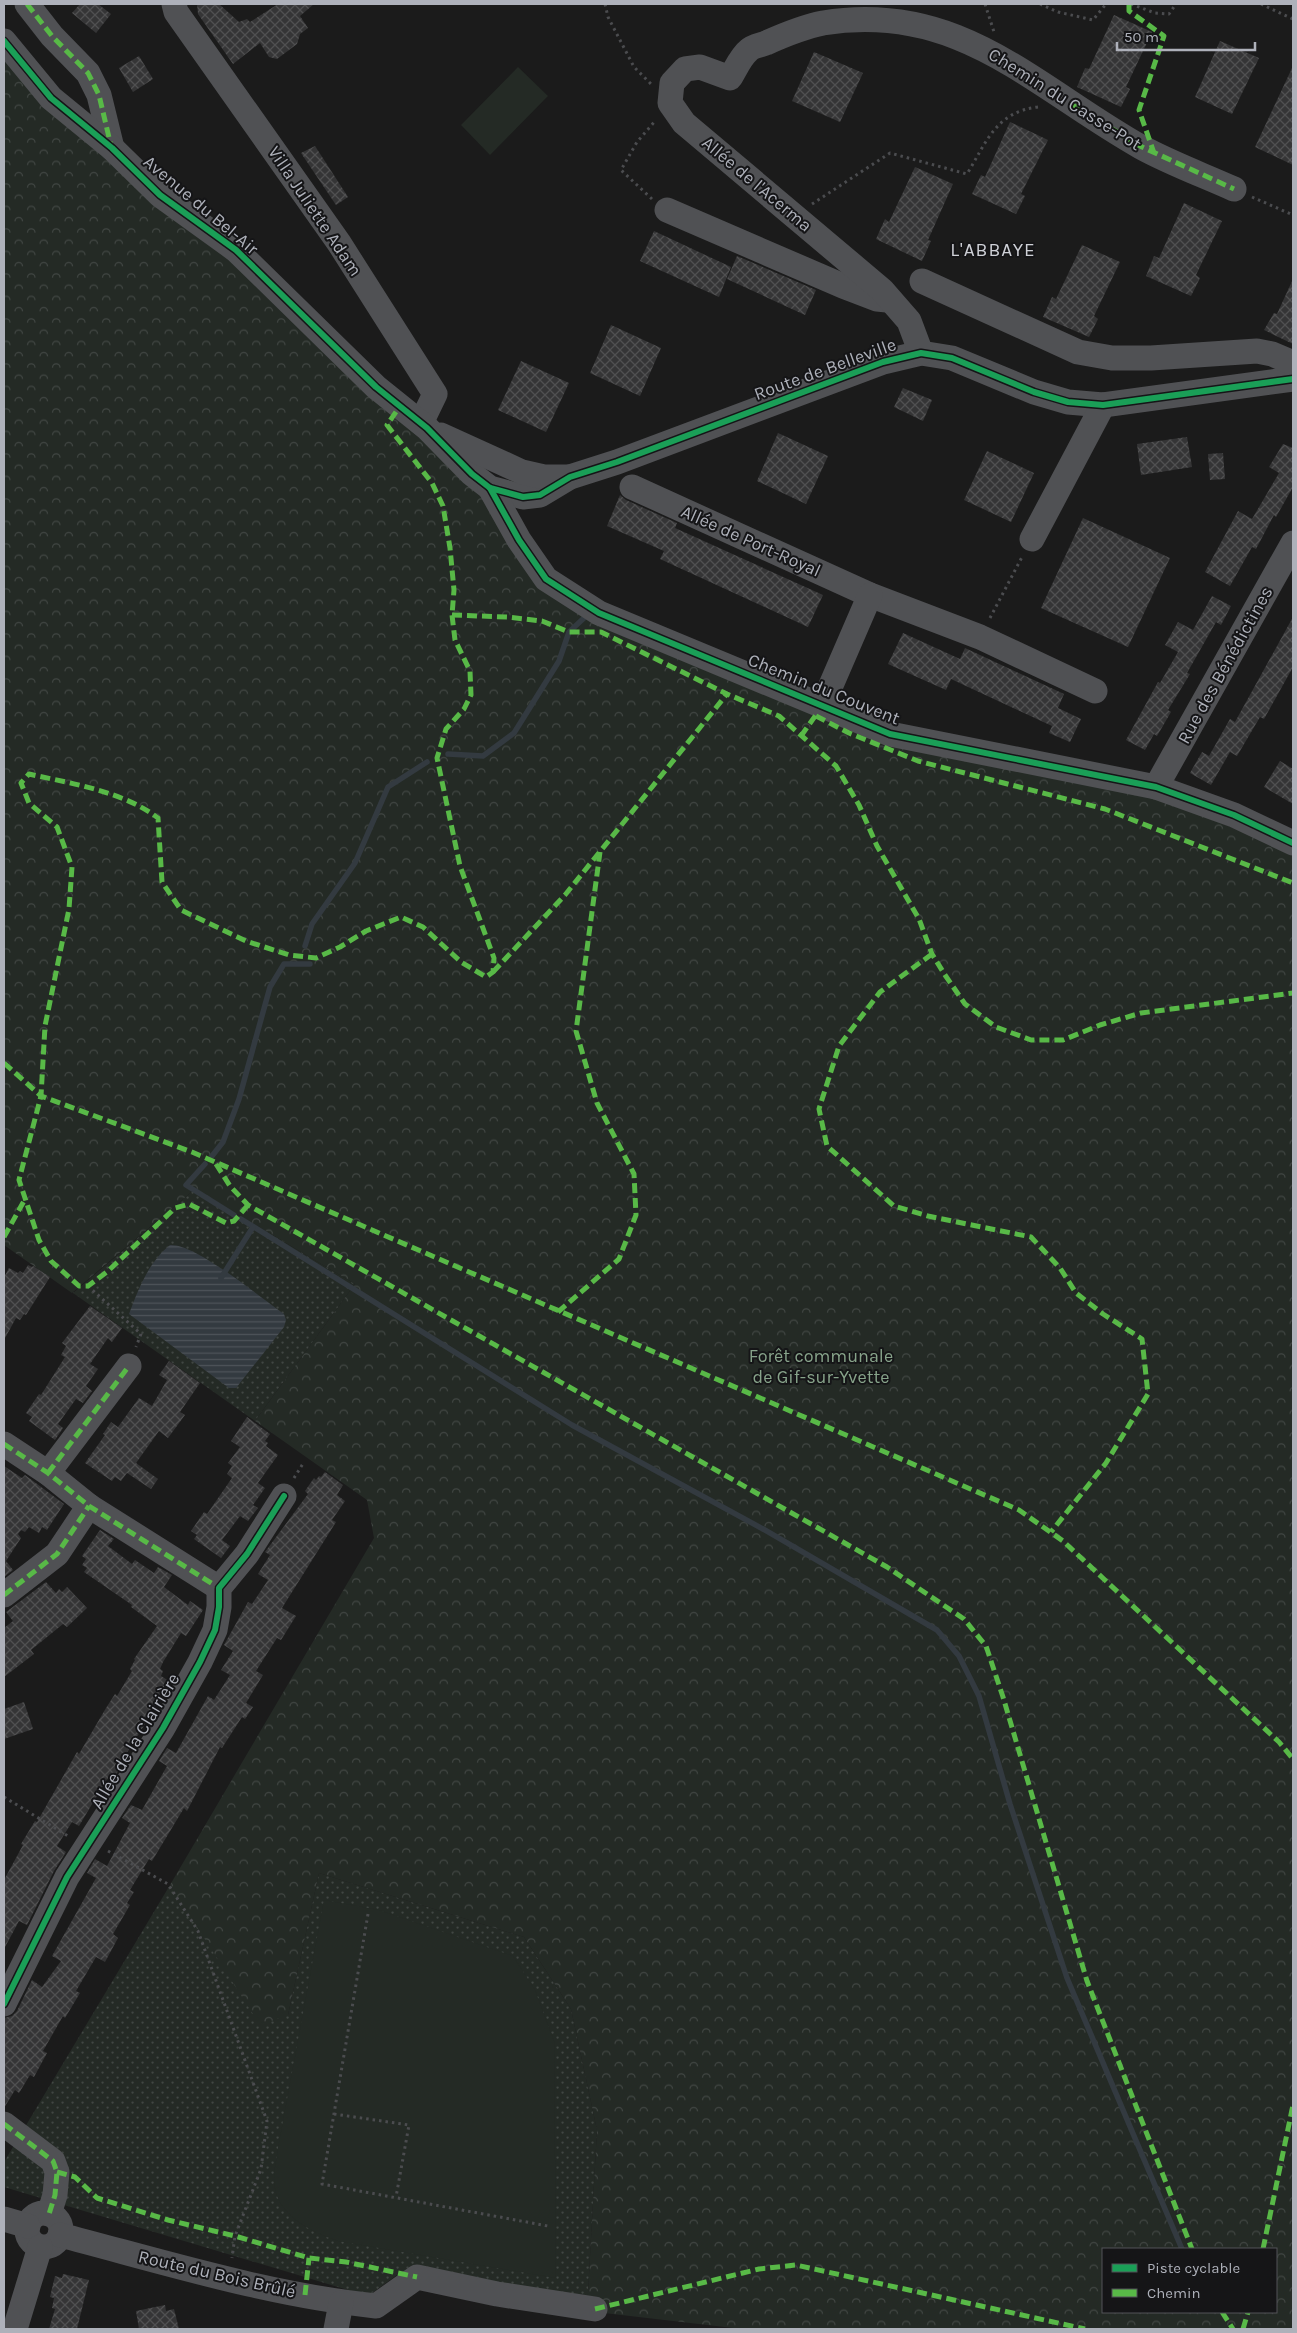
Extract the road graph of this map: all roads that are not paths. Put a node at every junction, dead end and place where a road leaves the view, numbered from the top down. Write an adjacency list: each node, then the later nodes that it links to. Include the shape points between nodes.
1 (27, 4): 5 (street, via 88,73 99,96)
2 (174, 4): 14 (street, Villa Juliette Adam, via 176,12 339,243 435,394)
3 (4, 41): 5 (street, Avenue du Bel-Air, via 51,98)
4 (749, 50): 6 (street, Chemin du Casse-Pot, via 803,27 853,19 898,20 940,30 971,42 1028,73 1071,104 1142,147); 9 (street, Allée de l'Acerma, via 730,78 700,67 685,69 672,83 670,103 684,123)
5 (112, 148): 14 (street, Avenue du Bel-Air, via 160,195 236,250 376,387)
6 (1234, 189)
7 (668, 210): 9 (street, via 843,286)
8 (922, 281): 11 (street, via 1078,352 1131,358 1257,351)
9 (891, 301): 10 (street, Allée de l'Acerma, via 909,321)
10 (922, 353): 13 (street, Route de Belleville, via 952,358 1034,392 1068,402); 17 (street, Route de Belleville, via 883,362)
11 (1293, 363)
12 (1293, 379): 13 (street, Route de Belleville)
13 (1103, 405): 21 (street)
14 (424, 426): 15 (street, Route de Belleville)
15 (480, 471): 16 (street, Route de Belleville); 19 (street, Route de Belleville); 20 (street, Chemin du Couvent)
16 (522, 472): 17 (street, Route de Belleville, via 544,477); 19 (street)
17 (570, 477): 19 (street, Route de Belleville)
18 (632, 487): 23 (street, Allée de Port-Royal)
19 (532, 496): 20 (street)
20 (521, 533): 25 (street, Chemin du Couvent, via 546,579 599,613)
21 (1032, 539)
22 (1293, 543): 26 (street, Rue des Bénédictines)
23 (870, 595): 24 (street, Allée de Port-Royal, via 980,637); 25 (street)
24 (1095, 691)
25 (822, 706): 26 (street, Chemin du Couvent, via 890,734)
26 (1156, 787): 27 (street, Chemin du Couvent, via 1234,815)
27 (1293, 843)
28 (129, 1366): 30 (street)
29 (4, 1444): 30 (street)
30 (48, 1473): 32 (street)
31 (284, 1496): 33 (street, via 248,1554)
32 (89, 1506): 33 (street); 34 (street, via 58,1554)
33 (220, 1588): 35 (street, Allée de la Clairière, via 215,1630 200,1662 163,1728 67,1877)
34 (4, 1595)
35 (4, 2004)
36 (4, 2124): 38 (street, via 54,2161 57,2172 55,2195)
37 (4, 2219): 38 (street, Route du Bois Brûlé)
38 (44, 2230): 39 (street, Route du Bois Brûlé, via 228,2279); 41 (street)
39 (341, 2303): 40 (street, Route du Bois Brûlé, via 376,2306 417,2277); 42 (street)
40 (594, 2309)
41 (15, 2329)
42 (336, 2329)

